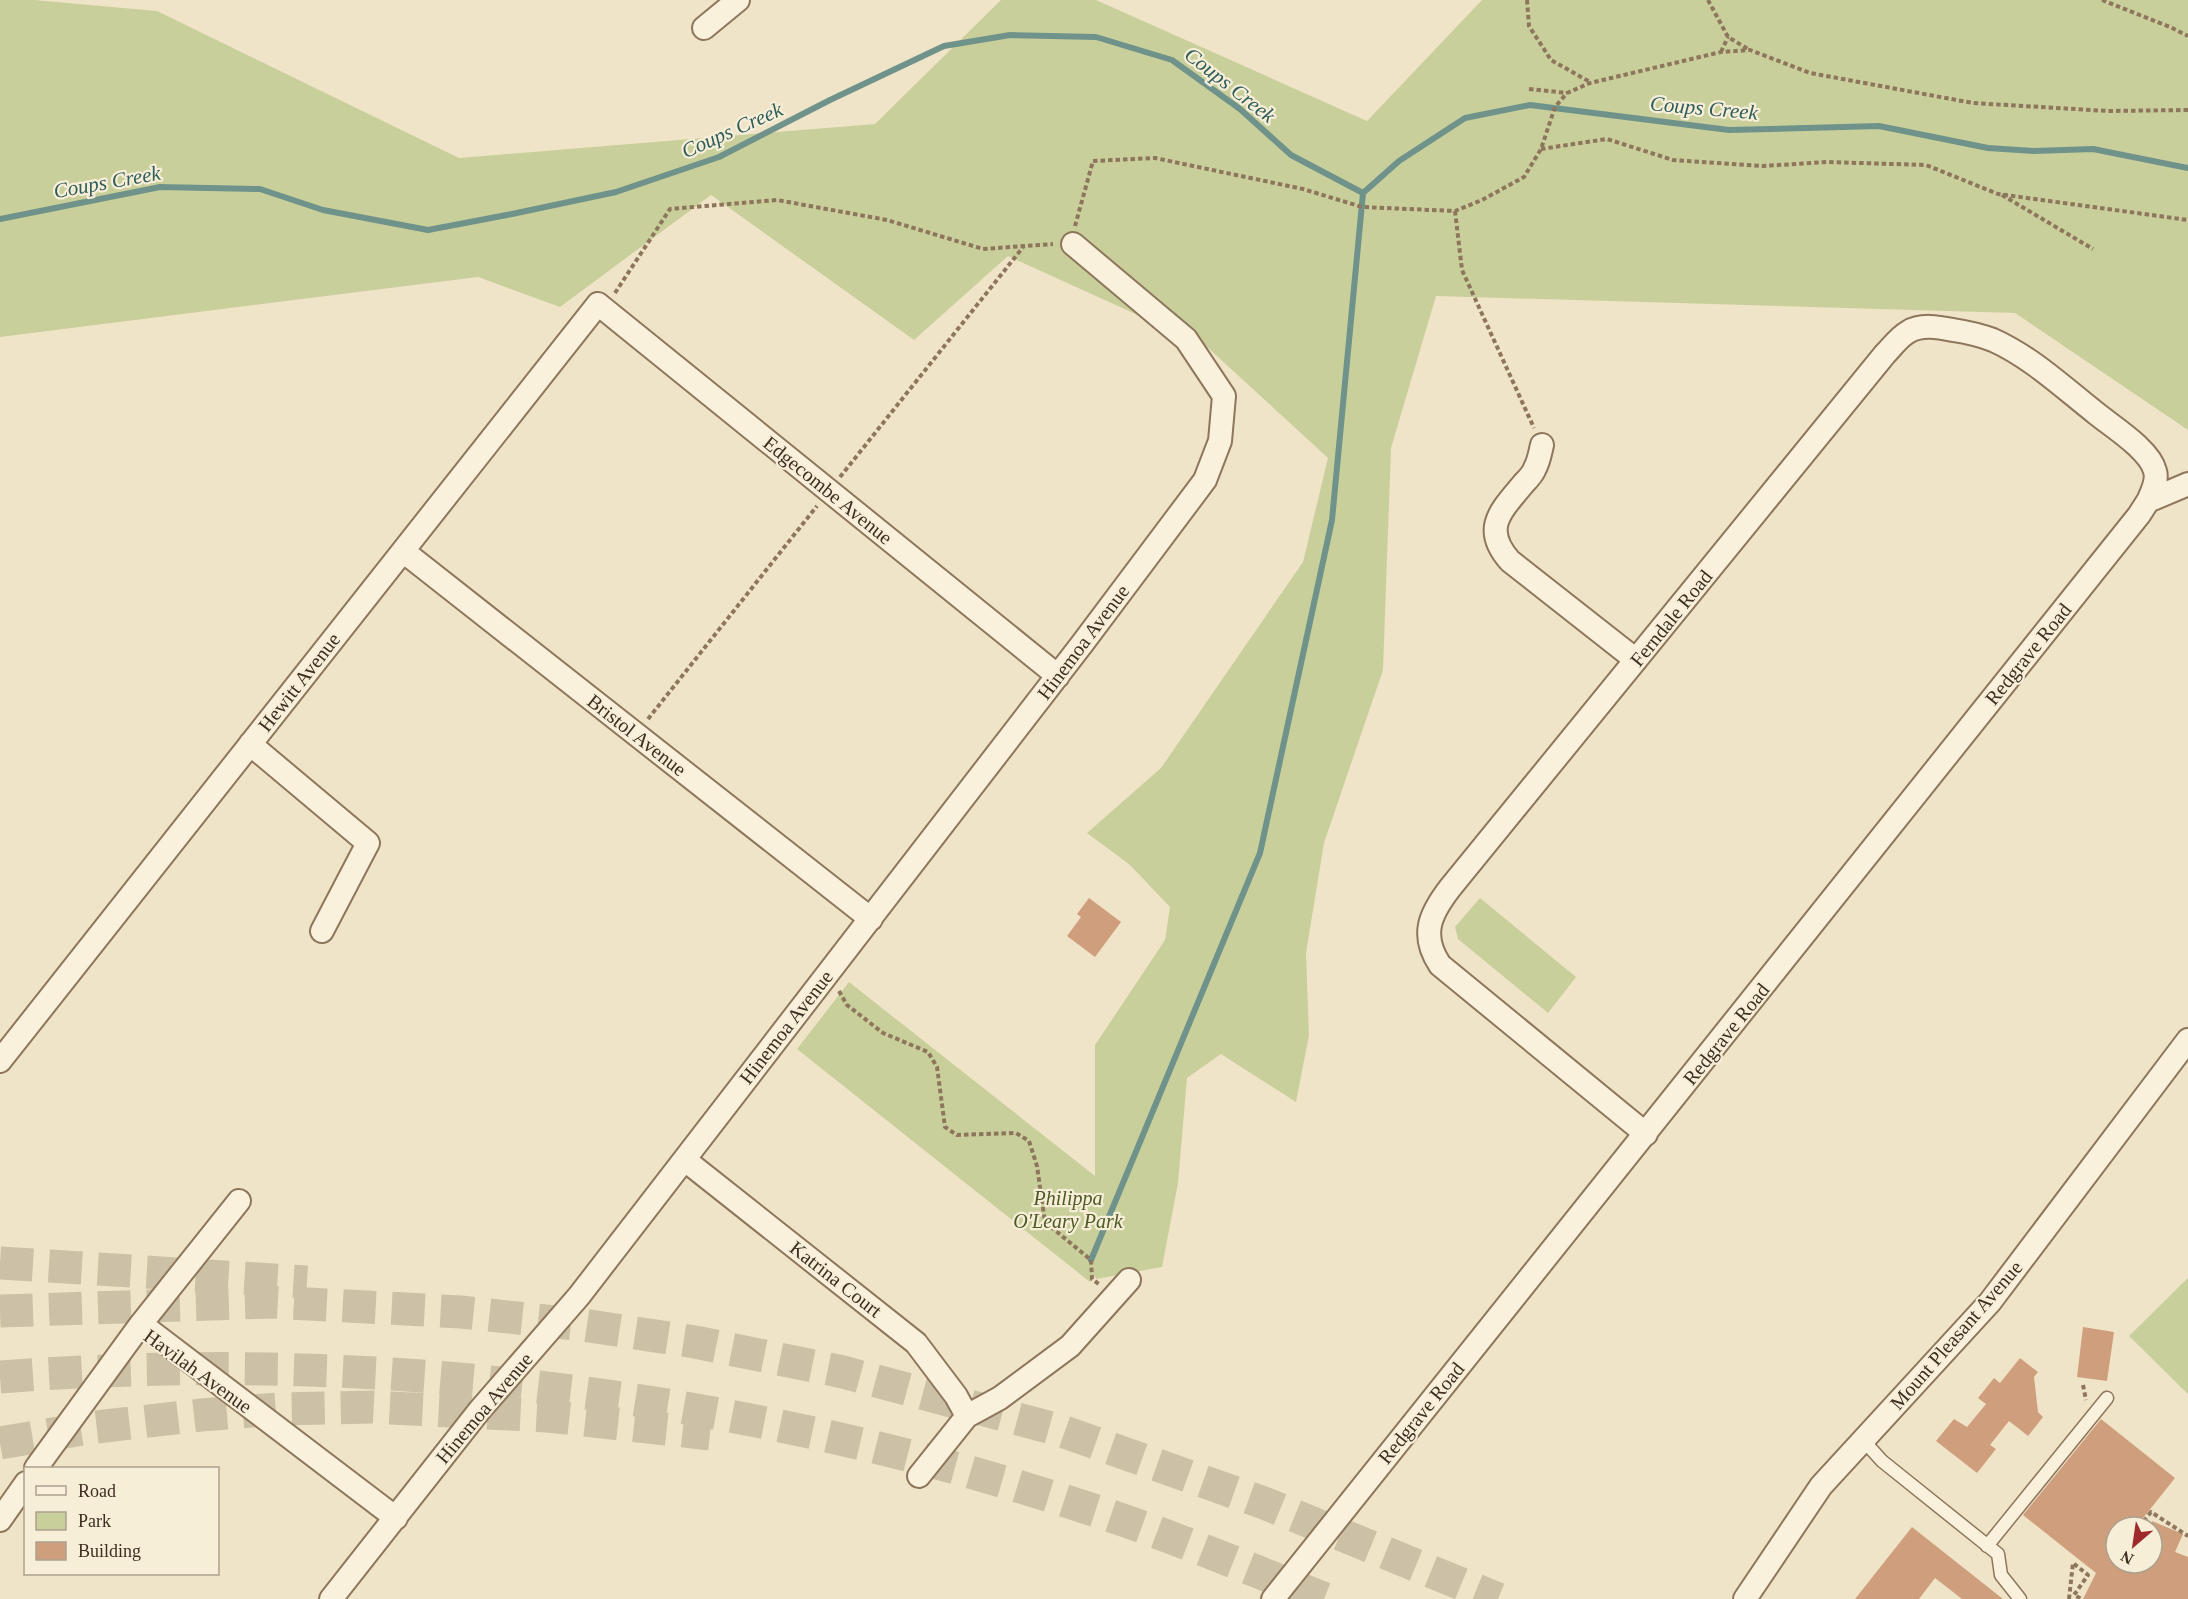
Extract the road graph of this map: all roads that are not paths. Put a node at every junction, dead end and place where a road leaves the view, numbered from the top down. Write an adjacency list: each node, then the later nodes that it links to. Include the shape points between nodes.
1 (738, 0): 2 (street)
2 (704, 28)
3 (1073, 244): 10 (street, Hinemoa Avenue, via 1186,339 1224,396 1220,441 1205,480)
4 (598, 304): 8 (street, Hewitt Avenue); 10 (street, Edgecombe Avenue)
5 (1542, 445): 9 (street, via 1535,470 1496,522 1495,535 1501,550)
6 (2188, 484): 7 (street)
7 (2148, 501): 9 (street, Ferndale Road, via 2155,485 2155,471 2148,458 2041,370 1991,339 1922,327 1909,332 1885,354); 16 (street, Redgrave Road)
8 (402, 551): 11 (street, Hewitt Avenue); 12 (street, Bristol Avenue)
9 (1636, 660): 16 (street, Ferndale Road, via 1438,903 1428,935 1430,951 1440,965)
10 (1058, 676): 12 (street, Hinemoa Avenue)
11 (250, 744): 13 (street, via 368,843); 15 (street, Hewitt Avenue)
12 (871, 919): 17 (street, Hinemoa Avenue)
13 (322, 931)
14 (2188, 1040): 23 (street, Mount Pleasant Avenue, via 1990,1302)
15 (0, 1061)
16 (1646, 1134): 31 (street, Redgrave Road)
17 (685, 1160): 22 (street, Katrina Court, via 916,1343); 27 (street, Hinemoa Avenue)
18 (239, 1201): 20 (street)
19 (1129, 1280): 22 (street, via 1070,1346 1000,1398)
20 (141, 1324): 24 (street, Havilah Avenue); 27 (street, Havilah Avenue)
21 (2107, 1398): 29 (lane)
22 (968, 1416): 25 (street)
23 (1863, 1440): 29 (lane, via 1882,1461); 32 (street, Mount Pleasant Avenue, via 1821,1486)
24 (37, 1467)
25 (919, 1476)
26 (24, 1486): 28 (street)
27 (396, 1518): 30 (street, Hinemoa Avenue)
28 (0, 1520)
29 (1987, 1546): 33 (lane, via 1998,1554 2001,1575)
30 (331, 1599)
31 (1273, 1599)
32 (1745, 1599)
33 (2020, 1599)

